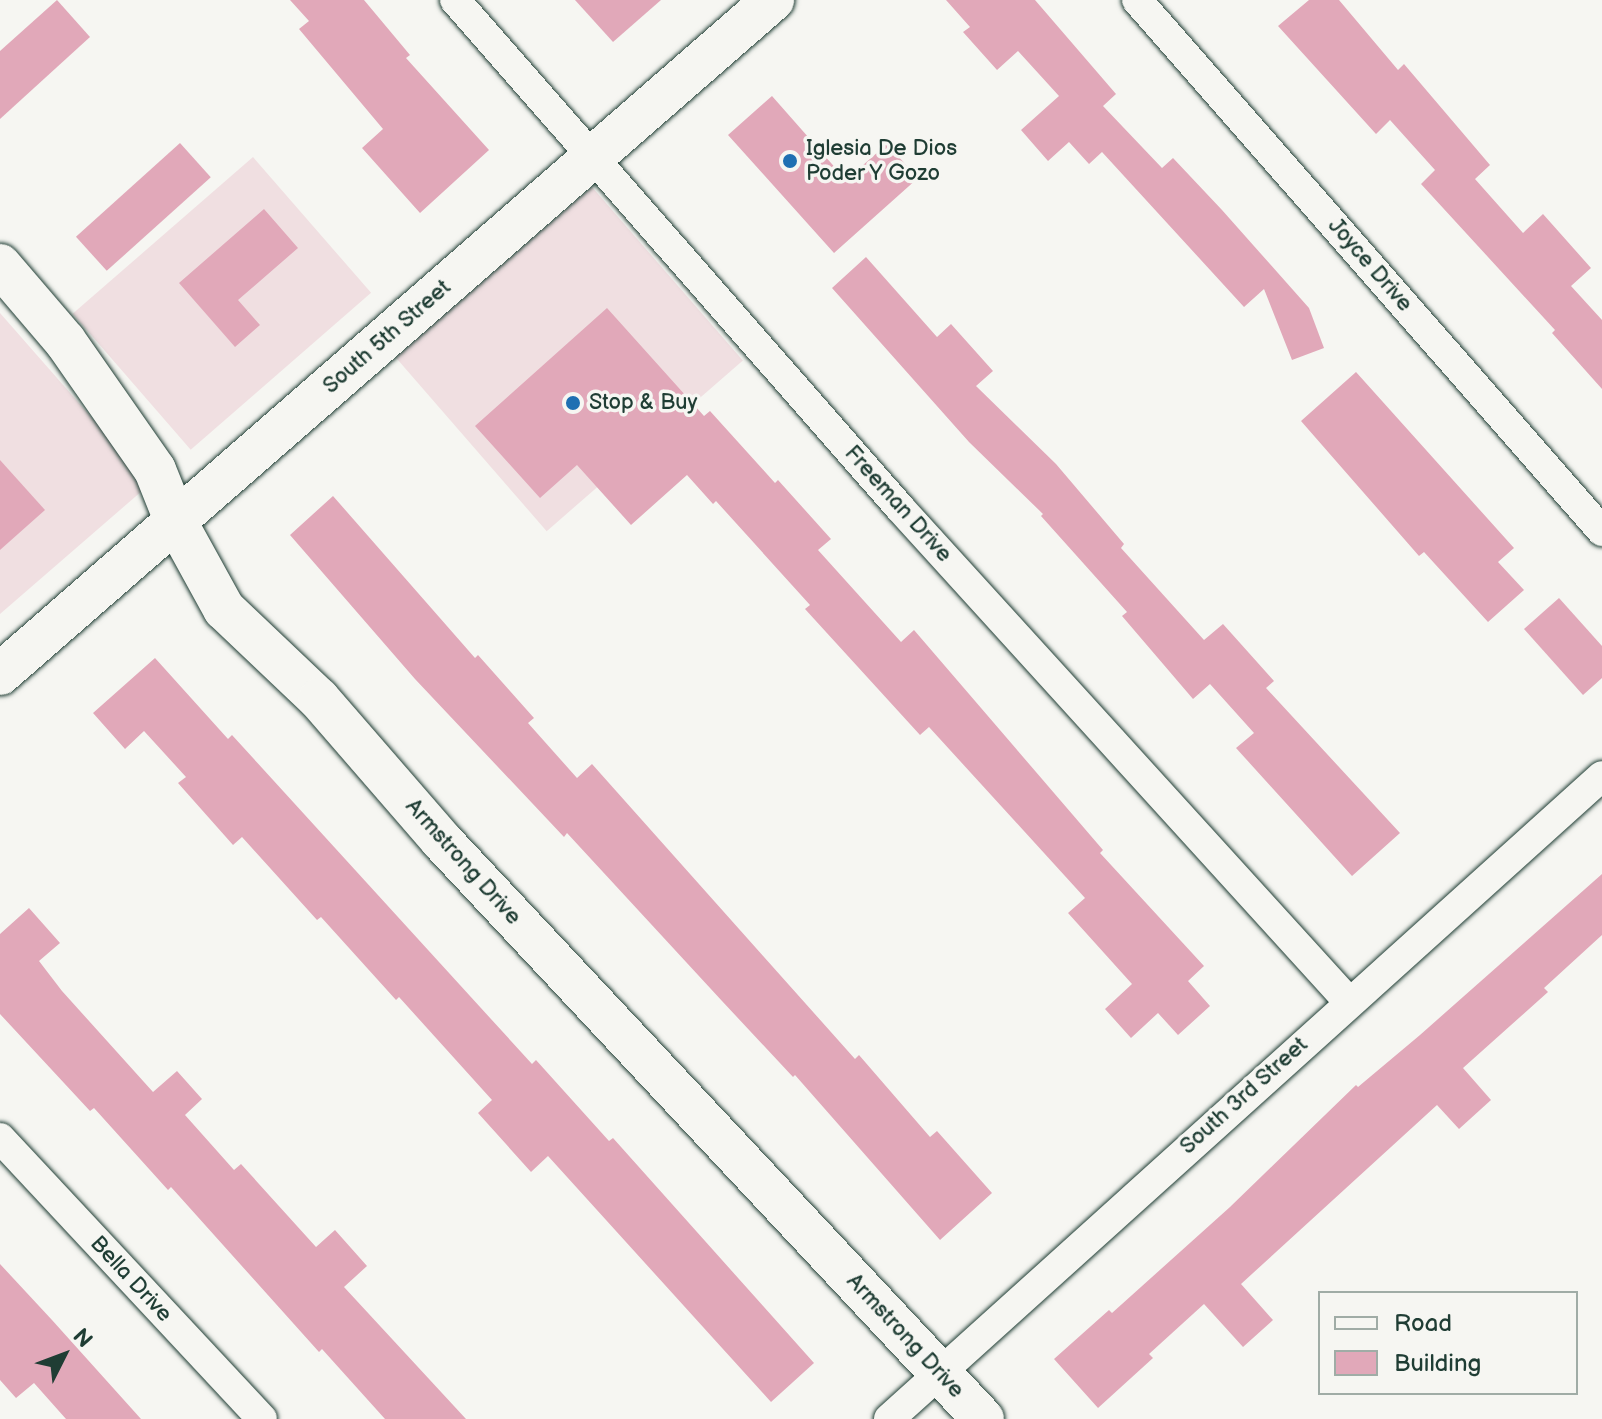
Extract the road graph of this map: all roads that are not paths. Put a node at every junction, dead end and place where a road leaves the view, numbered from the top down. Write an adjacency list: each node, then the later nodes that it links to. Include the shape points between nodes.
1 (455, 0): 4 (street, Freeman Drive)
2 (773, 0): 4 (street, South 5th Street)
3 (1137, 0): 7 (street, Joyce Drive)
4 (595, 157): 6 (street, South 5th Street); 10 (street, Freeman Drive, via 900,508)
5 (0, 265): 6 (street, Armstrong Drive, via 65,341 155,470)
6 (175, 520): 8 (street, South 5th Street); 12 (street, Armstrong Drive, via 224,609 319,699 441,840)
7 (1602, 531)
8 (0, 674)
9 (1602, 776): 10 (street, South 3rd Street)
10 (1349, 1002): 12 (street, South 3rd Street)
11 (0, 1138): 13 (street, Bella Drive)
12 (939, 1372): 14 (street, South 3rd Street); 15 (street, Armstrong Drive)
13 (262, 1419)
14 (889, 1419)
15 (983, 1419)

